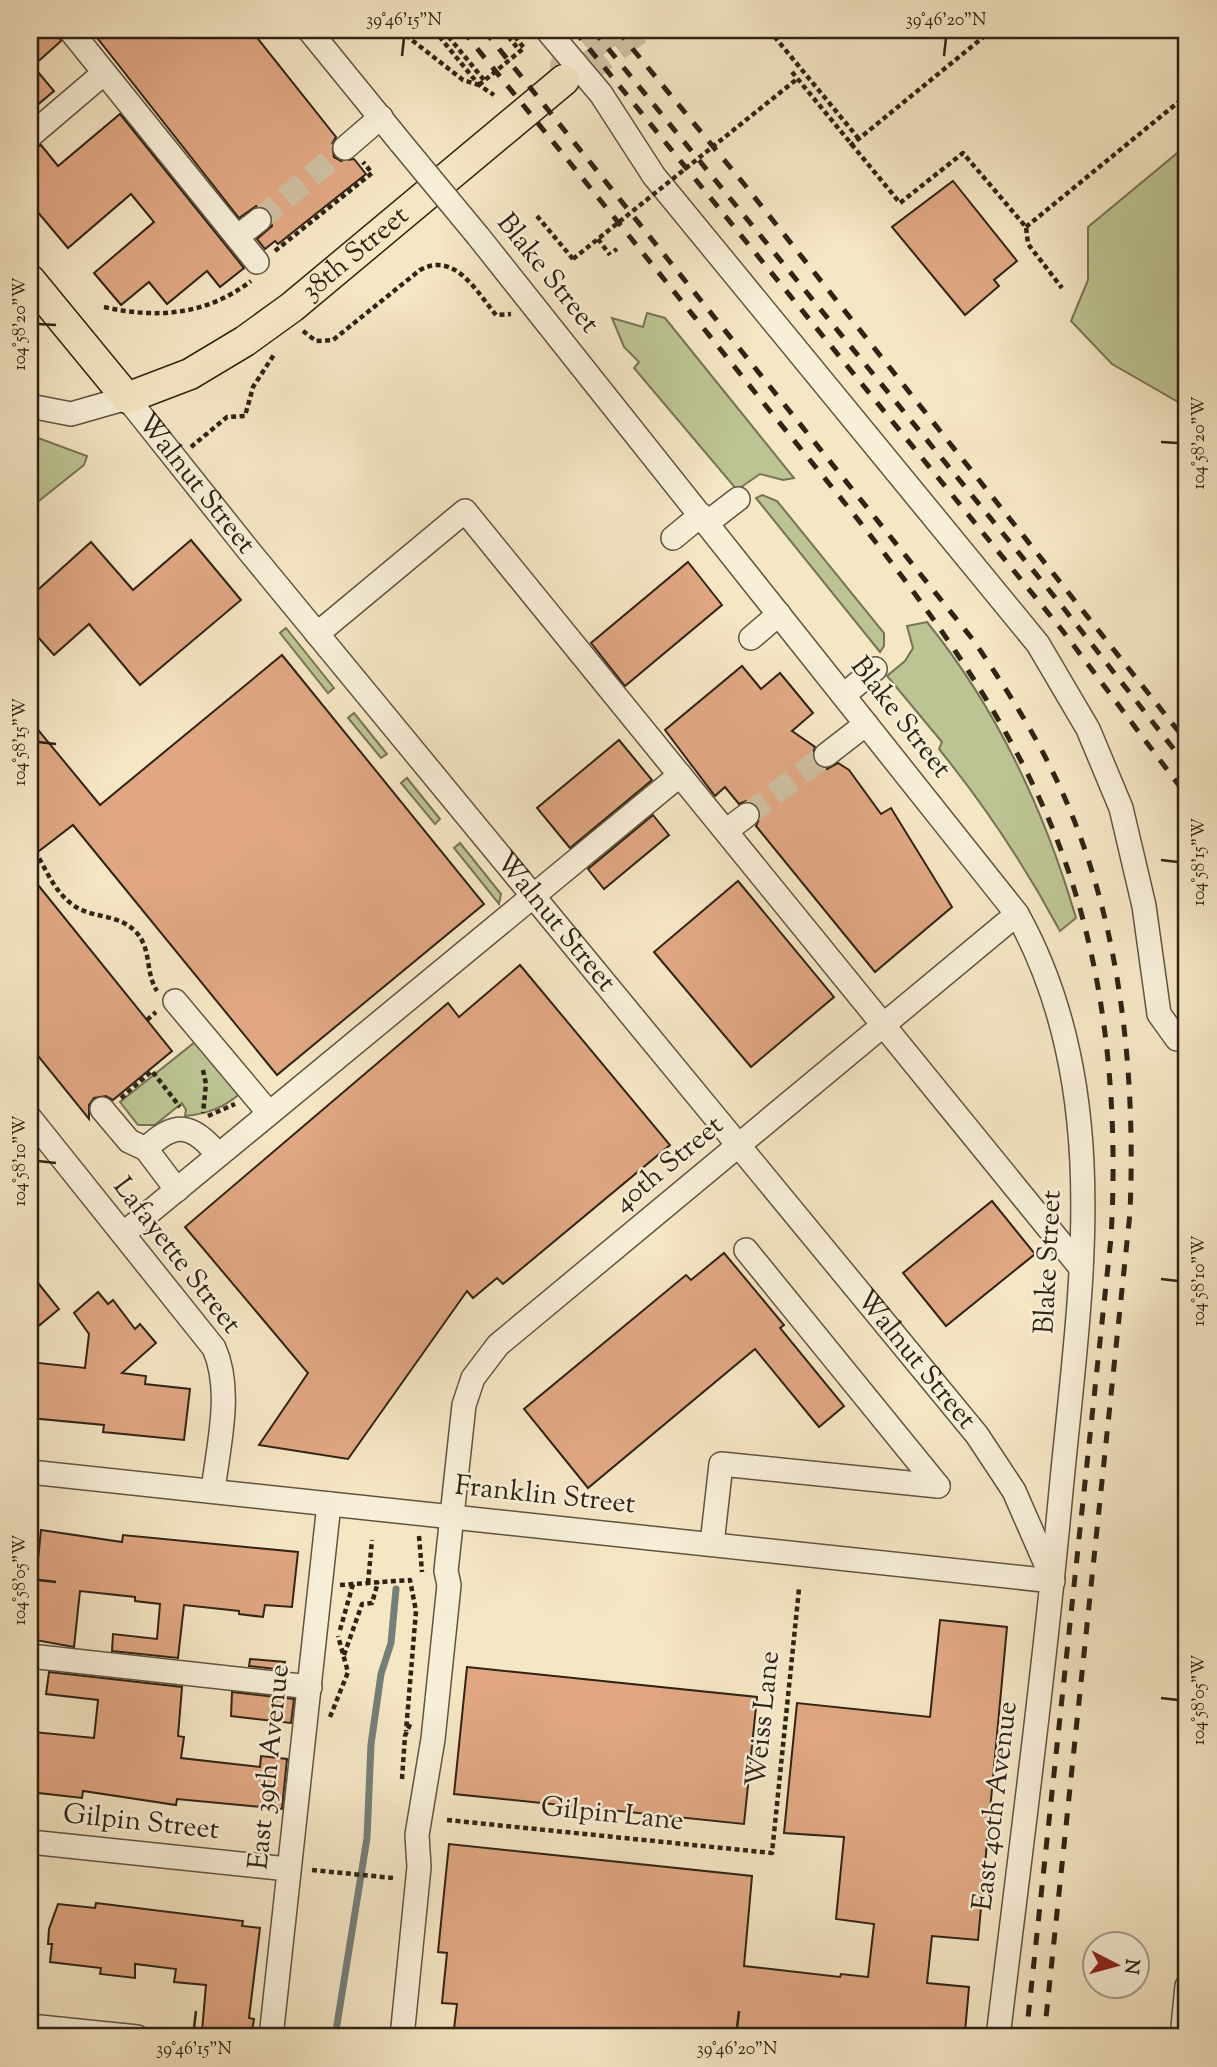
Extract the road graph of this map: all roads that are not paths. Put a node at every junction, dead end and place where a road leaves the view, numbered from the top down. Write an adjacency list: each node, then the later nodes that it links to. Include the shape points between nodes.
1 (70, 30): 4 (street)
2 (309, 30): 6 (street, Blake Street)
3 (547, 30): 32 (street, via 601,94 654,176 1038,644 1088,729 1121,808 1144,906 1159,1014 1177,1039)
4 (104, 73): 7 (street); 10 (street)
5 (564, 80): 13 (main road, 38th Street, via 246,341 190,374)
6 (381, 117): 8 (street); 16 (street, Blake Street, bridge)
7 (30, 136)
8 (345, 148)
9 (259, 220): 10 (street)
10 (237, 237): 11 (street)
11 (257, 262)
12 (30, 280): 13 (main road, Walnut Street)
13 (127, 398): 14 (street, via 71,414); 19 (street, Walnut Street)
14 (30, 406)
15 (737, 499): 16 (street)
16 (704, 519): 17 (street); 18 (street, Blake Street)
17 (673, 538)
18 (779, 614): 20 (street); 22 (street, Blake Street)
19 (317, 634): 25 (street, via 465,511); 28 (street, Walnut Street)
20 (751, 638)
21 (875, 669): 22 (street)
22 (844, 695): 23 (street, Blake Street)
23 (866, 724): 24 (street); 29 (street, Blake Street)
24 (826, 755)
25 (680, 775): 27 (street); 28 (street)
26 (747, 815): 27 (street)
27 (726, 831): 31 (street)
28 (532, 895): 34 (street); 36 (street, Walnut Street)
29 (1017, 914): 31 (street, 40th Street); 42 (street, Blake Street, via 1051,983 1073,1069 1082,1140)
30 (175, 1001): 34 (street)
31 (883, 1025): 36 (street, 40th Street); 42 (street)
32 (1187, 1039)
33 (103, 1110): 37 (street, via 129,1141)
34 (269, 1113): 38 (street)
35 (30, 1118): 40 (street, Lafayette Street)
36 (738, 1146): 46 (street, 40th Street, via 488,1355 473,1378 464,1405); 48 (street, Walnut Street, via 977,1435 1014,1491)
37 (146, 1149): 38 (street, via 161,1134 177,1128 193,1132); 39 (street)
38 (218, 1155): 39 (street)
39 (177, 1190): 40 (street)
40 (123, 1234): 44 (street, Lafayette Street, via 203,1332 220,1363 223,1395)
41 (746, 1250): 47 (street, via 938,1486 720,1464)
42 (1081, 1268): 48 (street, Blake Street)
43 (30, 1472): 44 (street, Franklin Street)
44 (213, 1491): 45 (street, Franklin Street)
45 (329, 1504): 46 (street, Franklin Street); 50 (street, East 39th Avenue)
46 (452, 1516): 47 (street, Franklin Street); 57 (street, via 433,1739 417,1835 419,1867)
47 (712, 1545): 48 (street, Franklin Street)
48 (1053, 1581): 58 (street, East 40th Avenue)
49 (30, 1656): 50 (street)
50 (310, 1687): 52 (street, East 39th Avenue)
51 (30, 1842): 52 (street, Gilpin Street)
52 (288, 1869): 56 (street, East 39th Avenue)
53 (1187, 1986): 59 (street)
54 (30, 2026): 55 (street)
55 (137, 2037)
56 (271, 2037)
57 (402, 2037)
58 (998, 2037)
59 (1182, 2037)

